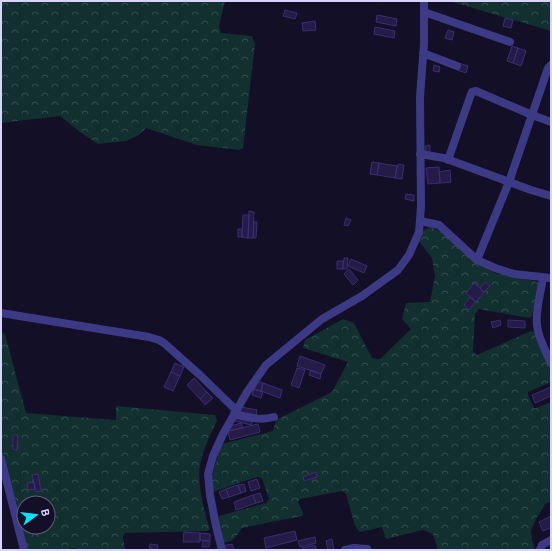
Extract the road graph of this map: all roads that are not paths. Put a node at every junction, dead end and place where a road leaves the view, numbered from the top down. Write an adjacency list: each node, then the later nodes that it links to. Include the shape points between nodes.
1 (424, 1): 2 (street)
2 (424, 12): 3 (street); 4 (street)
3 (510, 42)
4 (423, 53): 5 (street); 9 (street)
5 (457, 66)
6 (551, 66): 7 (street, via 548,68)
7 (532, 115): 8 (street); 10 (street, via 476,91 472,92); 11 (street)
8 (551, 122)
9 (420, 154): 10 (street); 13 (street)
10 (448, 160): 11 (street)
11 (509, 182): 12 (street); 14 (street)
12 (551, 196)
13 (420, 221): 14 (street, via 438,225); 18 (street, via 419,232 409,255 398,270 362,296 322,318 266,364)
14 (478, 260): 15 (street, via 514,274)
15 (547, 278): 17 (street, via 536,320 539,335)
16 (1, 313): 18 (street, via 159,340 202,376)
17 (551, 363)
18 (235, 412): 19 (street, via 266,420); 24 (street, via 213,456 208,474)
19 (274, 417)
20 (1, 459): 23 (street)
21 (551, 540): 26 (street, via 542,545)
22 (367, 549): 25 (street)
23 (24, 550)
24 (222, 550)
25 (345, 550)
26 (540, 550)

